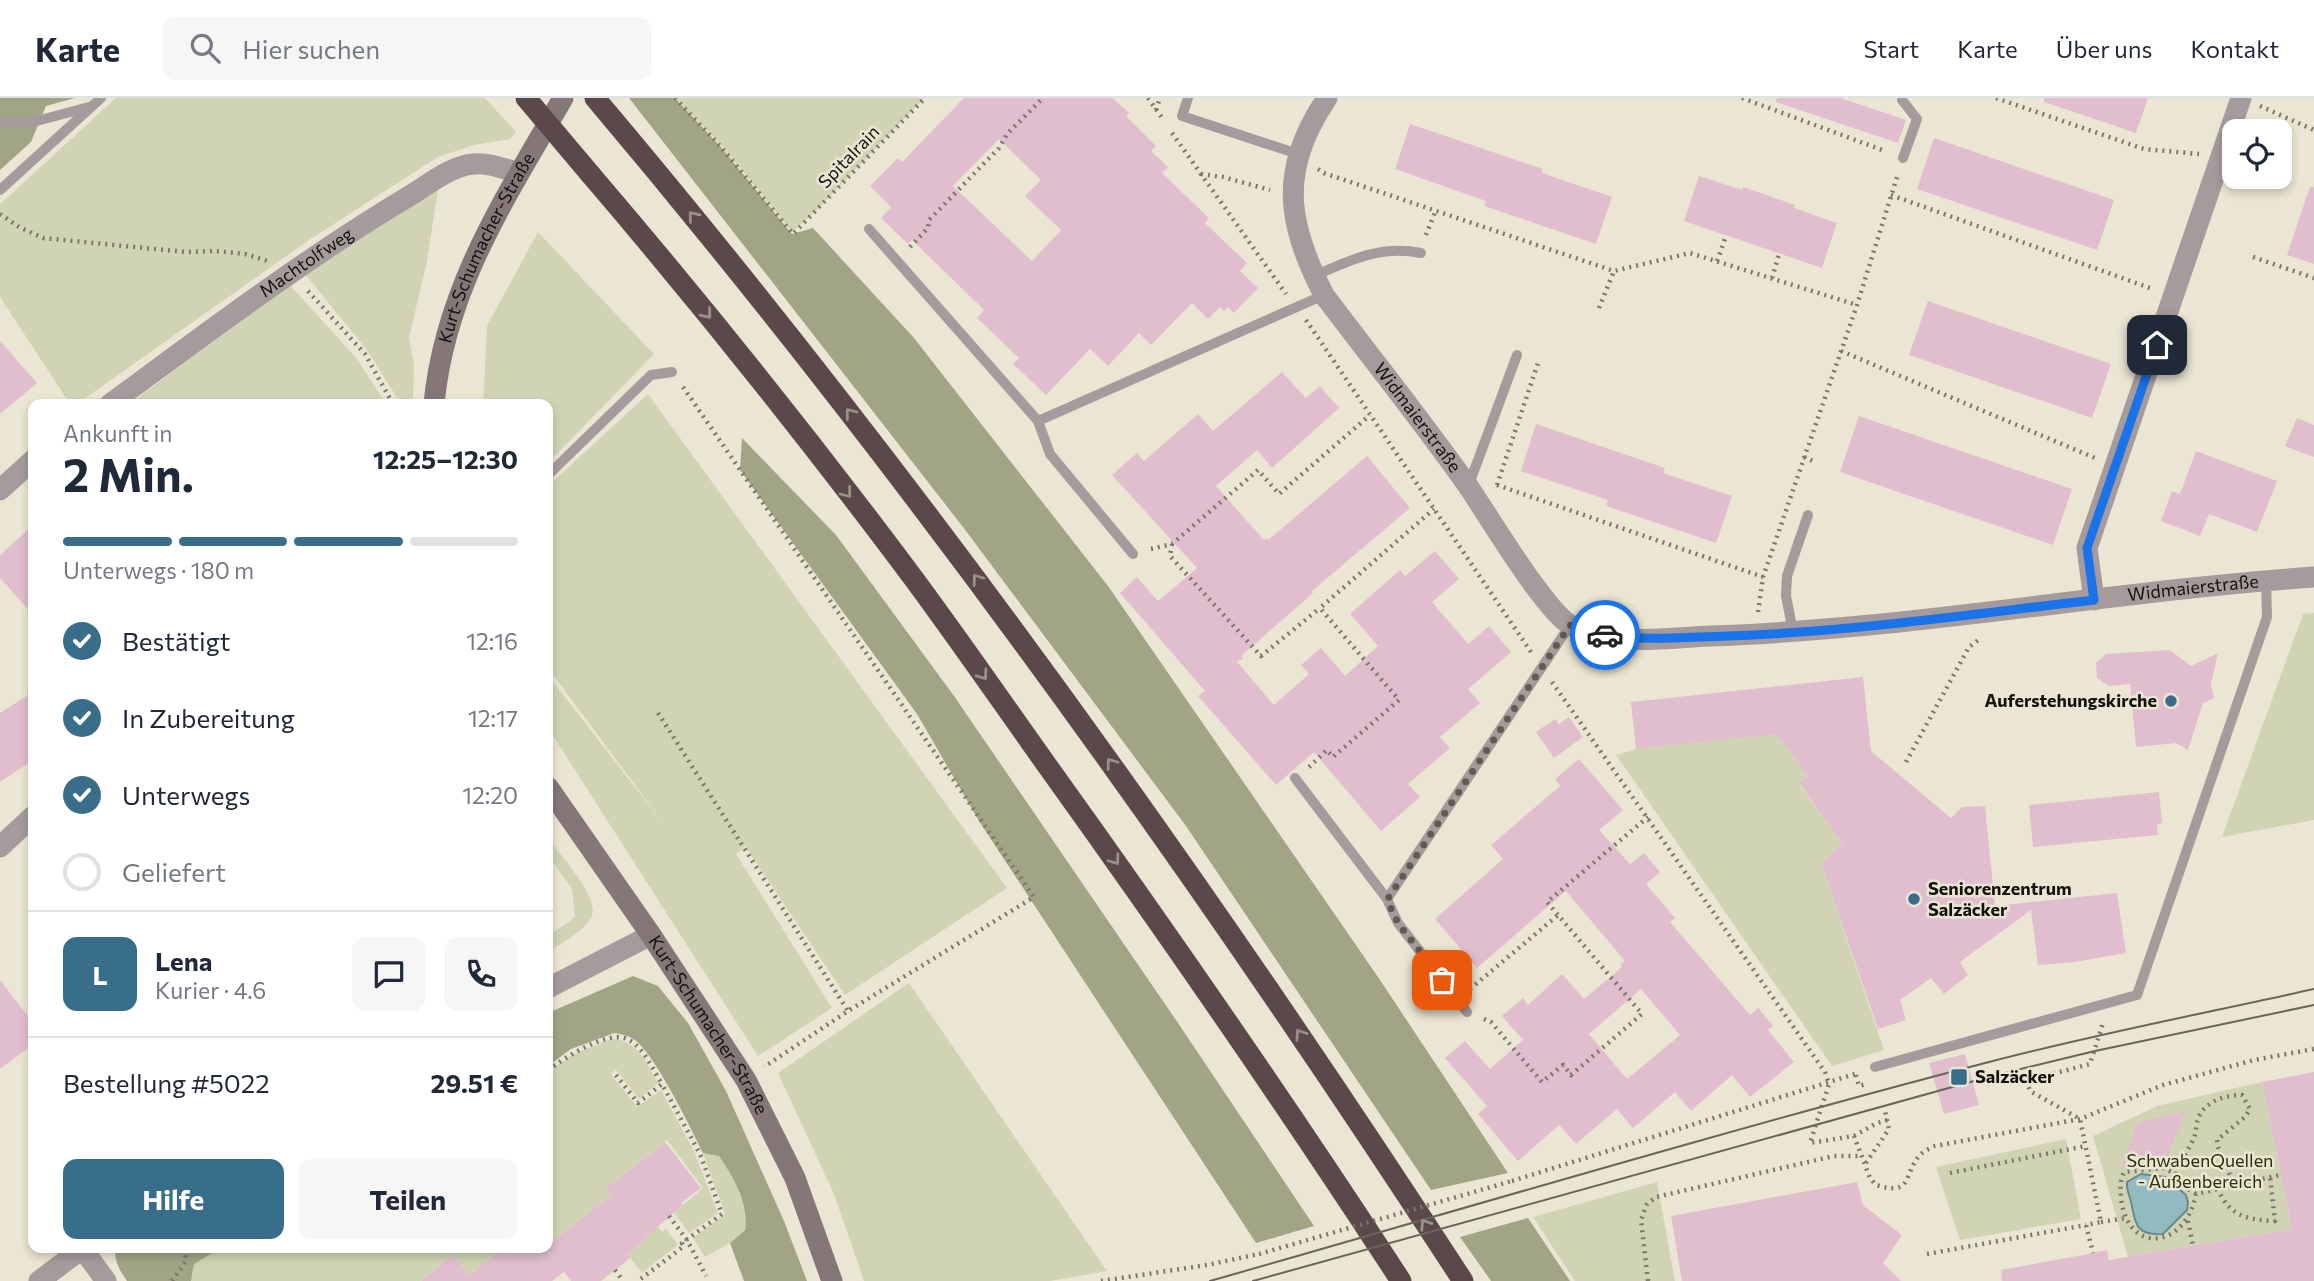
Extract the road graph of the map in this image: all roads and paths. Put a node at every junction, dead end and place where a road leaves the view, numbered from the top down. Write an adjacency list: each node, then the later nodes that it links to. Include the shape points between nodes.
1 (101, 98): 16 (lane)
2 (526, 98): 143 (highway, one-way to 143, bridge, via 741,356 914,579 1140,895)
3 (562, 98): 25 (street, Kurt-Schumacher-Straße)
4 (594, 98): 144 (highway, one-way to 4, via 1267,984 1079,718 775,316)
5 (676, 98): 6 (path, Spitalrain, via 793,234)
6 (925, 98)
7 (1043, 98): 38 (path, via 929,220 928,228)
8 (1148, 98): 17 (path)
9 (1160, 98): 17 (path)
10 (1188, 98): 22 (lane, via 1182,116)
11 (1327, 98): 22 (street, Widmaierstraße)
12 (1742, 98): 24 (path)
13 (1996, 98): 23 (path, via 2144,149)
14 (1900, 99): 24 (lane, via 1917,119)
15 (2248, 101): 20 (path); 23 (street)
16 (92, 107): 19 (lane, via 33,121); 27 (lane)
17 (1156, 110): 18 (path)
18 (1163, 121)
19 (0, 123)
20 (2314, 130)
21 (1171, 131): 26 (path)
22 (1297, 154): 29 (street, Widmaierstraße); 30 (path, via 1324,173)
23 (2221, 155): 46 (street)
24 (1903, 158): 28 (path)
25 (519, 173): 41 (street, Machtolfweg, via 472,164 453,169); 56 (street, Kurt-Schumacher-Straße, via 468,268 443,345)
26 (1200, 174): 29 (path); 48 (path)
27 (0, 190)
28 (1891, 195): 46 (path); 47 (path)
29 (1292, 196): 42 (street, Widmaierstraße)
30 (1436, 210): 34 (path); 40 (path)
31 (0, 214): 37 (path, via 43,238 246,254)
32 (869, 229): 38 (lane)
33 (1726, 236): 39 (path)
34 (1418, 252): 42 (lane, via 1383,250)
35 (1779, 254): 43 (path)
36 (2253, 257): 44 (path)
37 (268, 260)
38 (897, 261): 58 (lane)
39 (1717, 261): 40 (path, via 1690,253); 43 (path)
40 (1614, 271): 49 (path)
41 (292, 273): 54 (street, Machtolfweg); 55 (path, via 365,354)
42 (1314, 275): 45 (street, Widmaierstraße)
43 (1772, 278): 47 (path)
44 (2314, 278)
45 (1324, 295): 48 (lane); 66 (street, Widmaierstraße)
46 (2174, 296): 62 (street)
47 (1857, 305): 50 (path)
48 (1296, 307): 57 (path); 58 (lane)
49 (1599, 308)
50 (1841, 351): 59 (path); 62 (path)
51 (1517, 355): 66 (lane)
52 (1538, 363): 64 (path)
53 (672, 372): 63 (lane, via 651,375); 92 (path, via 1034,897)
54 (117, 399)
55 (390, 399)
56 (435, 399)
57 (1370, 415): 67 (path); 74 (path, via 1279,494 1258,470 1172,544 1170,555 1261,656)
58 (1038, 421): 69 (lane, via 1051,454)
59 (1804, 457): 60 (path); 71 (path)
60 (1815, 462)
61 (28, 464): 65 (street)
62 (2115, 466): 73 (street, via 2087,548)
63 (553, 470)
64 (1497, 485): 66 (path); 71 (path)
65 (0, 489)
66 (1471, 491): 75 (street, Widmaierstraße, via 1549,605)
67 (1434, 509): 74 (path); 79 (path)
68 (1808, 515): 77 (lane, via 1787,576)
69 (1133, 554)
70 (2314, 577): 72 (street, Widmaierstraße)
71 (1763, 578): 78 (path)
72 (2266, 580): 73 (street, Widmaierstraße); 97 (lane, via 2267,617 2137,995)
73 (2094, 600): 77 (street, Widmaierstraße)
74 (1320, 608): 82 (path, via 1399,700 1333,757 1327,750)
75 (1570, 625): 78 (street, Widmaierstraße, via 1629,639); 79 (lane)
76 (1992, 631): 81 (path, via 1969,647)
77 (1793, 632): 78 (street, Widmaierstraße)
78 (1755, 635)
79 (1541, 668): 84 (path); 87 (lane)
80 (658, 713): 92 (path)
81 (1906, 762)
82 (1296, 778): 87 (lane)
83 (553, 794): 89 (street, Kurt-Schumacher-Straße)
84 (1648, 817): 88 (path, via 1547,902); 104 (path)
85 (28, 821): 86 (street)
86 (0, 847)
87 (1387, 900): 91 (lane, via 1398,923)
88 (1558, 915): 91 (path); 93 (path, via 1642,1014 1572,1075 1563,1065 1542,1082 1491,1022)
89 (651, 935): 90 (street); 101 (street, Kurt-Schumacher-Straße)
90 (553, 985)
91 (1457, 999): 93 (lane)
92 (848, 1011): 101 (path)
93 (1467, 1012)
94 (2104, 1021): 102 (path, via 2090,1064)
95 (2314, 1049): 107 (path, via 2163,1085)
96 (553, 1067): 103 (path, via 573,1053 620,1037 645,1056)
97 (1875, 1068): 98 (path)
98 (1856, 1074): 104 (path); 105 (path)
99 (2024, 1074): 102 (path)
100 (616, 1075): 103 (path, via 638,1103)
101 (746, 1080): 141 (street, Kurt-Schumacher-Straße, via 795,1178)
102 (2026, 1081): 107 (path, via 2029,1091)
103 (662, 1084): 127 (path, via 700,1154 722,1214)
104 (1829, 1084): 109 (path, via 1810,1143); 142 (path, bridge, via 1259,1254)
105 (1861, 1085)
106 (1885, 1111): 108 (path)
107 (2080, 1119): 110 (path); 114 (path, via 1935,1146 1921,1154 1907,1184 1896,1189 1876,1185)
108 (1887, 1120): 109 (path); 114 (path, via 1889,1129)
109 (1854, 1136): 111 (path)
110 (2086, 1146): 115 (path); 125 (path)
111 (1861, 1156): 114 (path); 145 (path, via 1834,1156 1656,1197 1647,1204 1641,1220)
112 (2167, 1157): 113 (path)
113 (2181, 1163): 116 (path); 119 (path, via 2196,1135 2197,1120 2211,1102 2242,1095 2249,1109 2245,1117 2217,1140)
114 (1865, 1164)
115 (1950, 1173)
116 (2176, 1174): 121 (path, via 2183,1186); 123 (path, via 2163,1168 2124,1172 2120,1181)
117 (2280, 1175): 118 (path)
118 (2270, 1177): 119 (path); 120 (path, via 2275,1221 2232,1210)
119 (2234, 1185): 120 (path)
120 (2218, 1188): 121 (path)
121 (2196, 1194): 124 (path)
122 (668, 1216): 127 (path)
123 (2126, 1218): 124 (path, via 2131,1228 2158,1239 2171,1235); 125 (path)
124 (2187, 1220): 128 (path)
125 (2101, 1222): 126 (path)
126 (2086, 1225): 132 (path); 133 (path)
127 (687, 1240): 135 (path); 140 (path)
128 (2193, 1246)
129 (76, 1253): 136 (street)
130 (86, 1253): 137 (street)
131 (185, 1253): 138 (path, via 186,1261)
132 (2092, 1253)
133 (1927, 1254)
134 (615, 1270): 139 (path)
135 (706, 1276)
136 (39, 1281)
137 (106, 1281)
138 (172, 1281)
139 (623, 1281)
140 (638, 1281)
141 (832, 1281)
142 (1101, 1281)
143 (1401, 1281)
144 (1462, 1281)
145 (1648, 1281)

